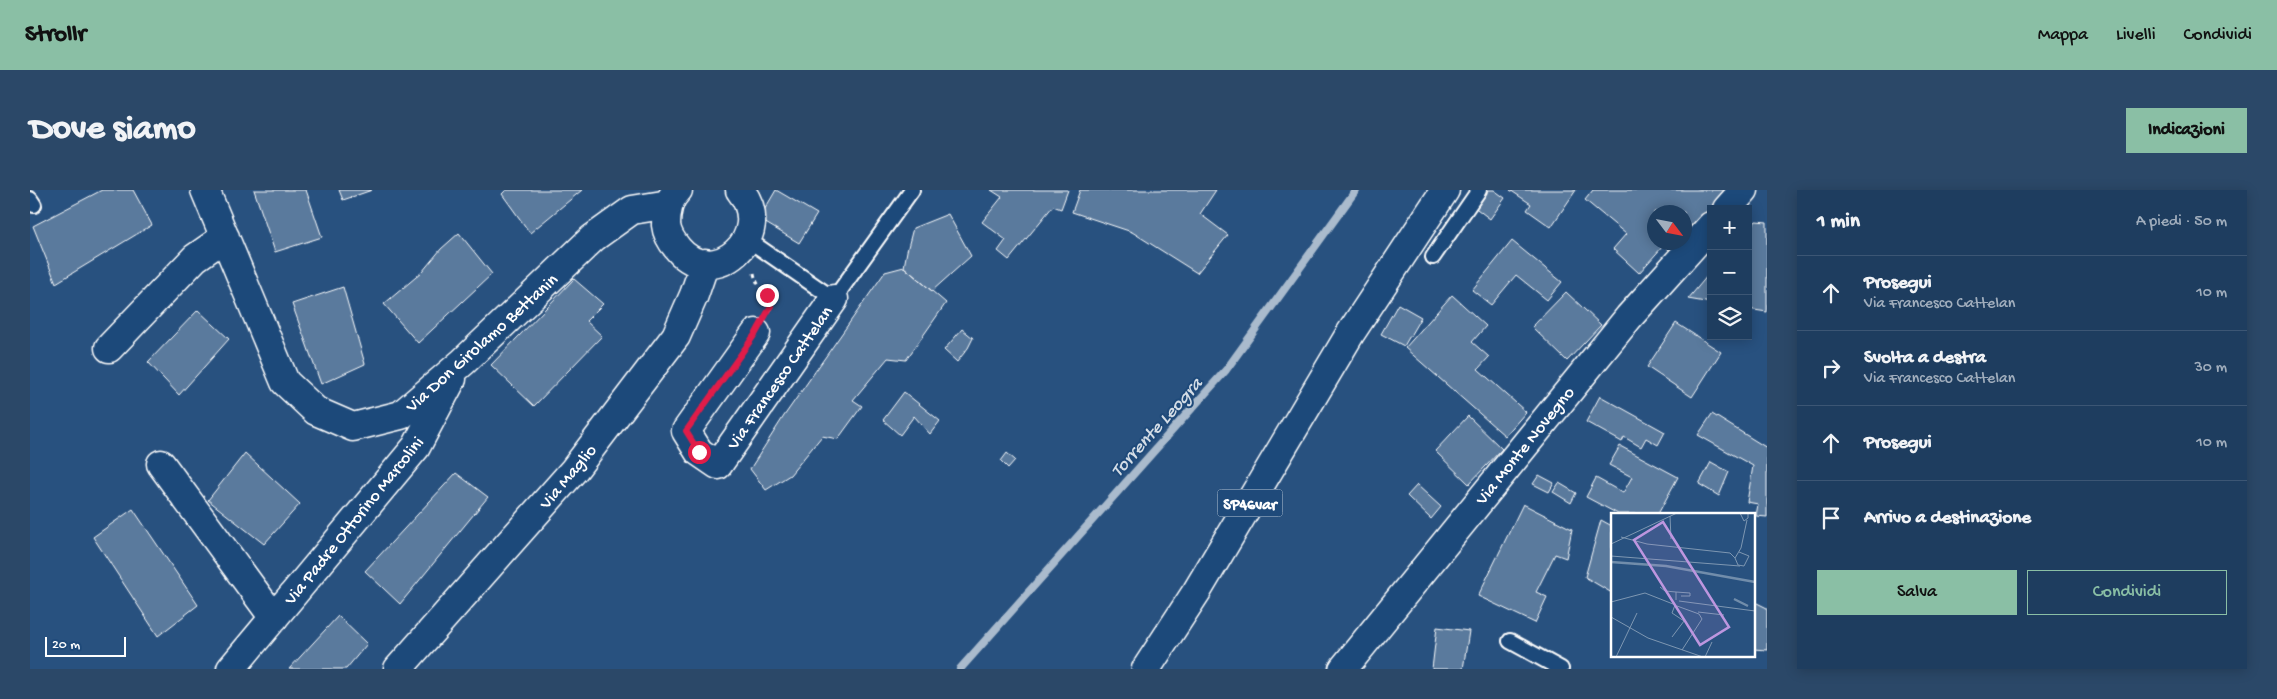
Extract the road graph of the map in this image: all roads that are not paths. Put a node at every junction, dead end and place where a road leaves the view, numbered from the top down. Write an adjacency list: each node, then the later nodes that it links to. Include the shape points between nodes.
1 (205, 190): 10 (street, Via Don Girolamo Bettanin)
2 (912, 190): 14 (lane, Via Francesco Cattelan)
3 (1445, 190): 23 (street, SP46var, via 1350,334 1197,592)
4 (1479, 190): 12 (lane)
5 (1744, 190): 8 (street)
6 (746, 192): 11 (street)
7 (673, 197): 13 (street, via 666,217 672,242 692,260); 17 (street, Via Don Girolamo Bettanin, via 632,210 593,238)
8 (1730, 205)
9 (1707, 230): 24 (street, Via Monte Novegno, via 1629,317)
10 (225, 237): 16 (street, via 195,258); 17 (street, Via Don Girolamo Bettanin, via 286,382 316,411 353,427 400,415)
11 (756, 245): 13 (street, via 740,250 730,258); 14 (lane, Via Francesco Cattelan)
12 (1433, 258)
13 (704, 263): 22 (street, Via Maglio, via 676,336 574,470)
14 (834, 299): 15 (street, Via Francesco Cattelan, via 718,465 699,452 686,431)
15 (756, 333)
16 (109, 348)
17 (463, 362): 19 (street, Via Padre Ottorino Marcolini, via 416,447)
18 (161, 464): 19 (street)
19 (274, 618): 21 (street, Via Padre Ottorino Marcolini)
20 (1510, 641): 25 (lane)
21 (231, 669)
22 (398, 669)
23 (1146, 669)
24 (1343, 669)
25 (1561, 669)

